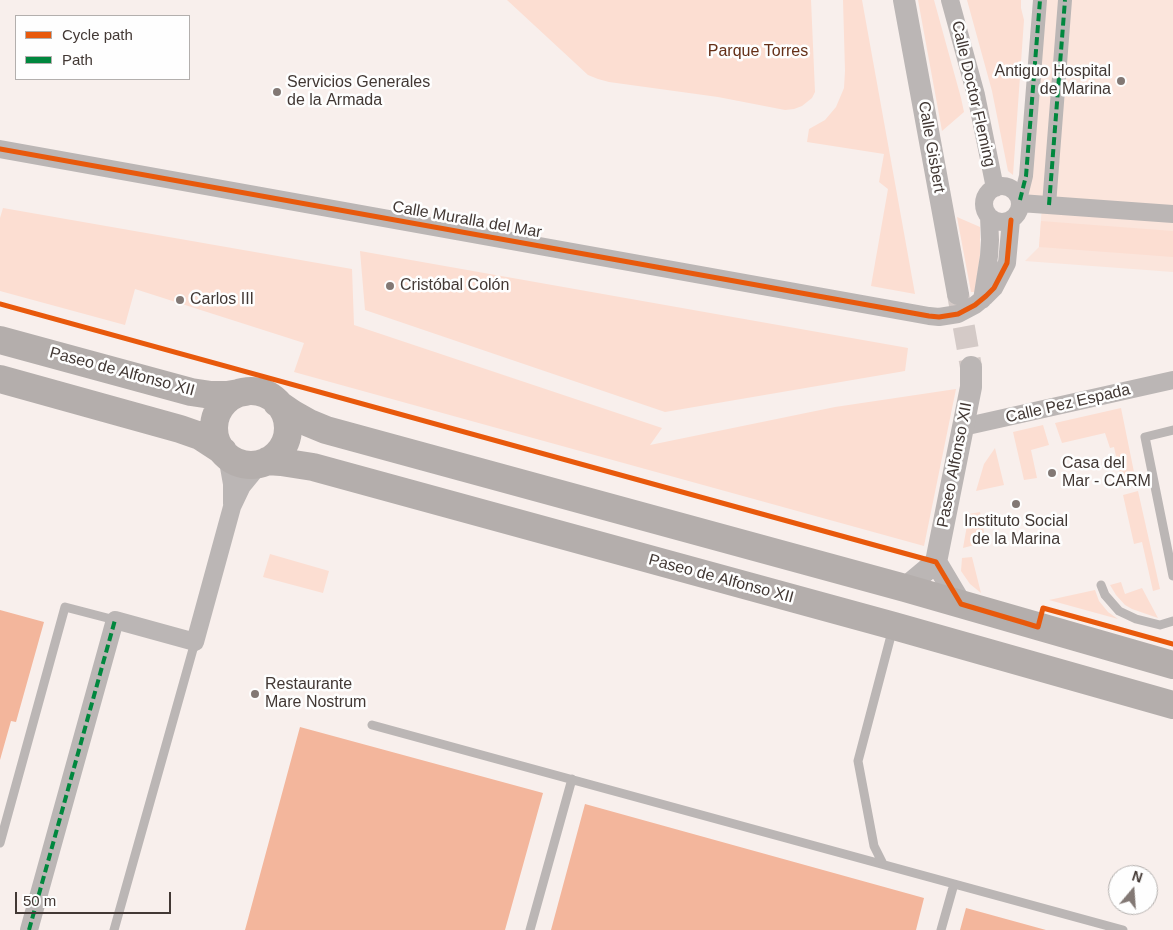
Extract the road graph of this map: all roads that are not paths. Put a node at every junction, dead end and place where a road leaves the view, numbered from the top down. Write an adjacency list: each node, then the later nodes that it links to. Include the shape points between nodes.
1 (904, 0): 12 (street, Calle Gisbert)
2 (950, 0): 6 (street, Calle Doctor Fleming, via 976,95)
3 (1040, 0): 7 (street, via 1026,176)
4 (1064, 0): 8 (street)
5 (0, 149): 13 (street, Calle Muralla del Mar, via 929,316 958,314)
6 (995, 188): 7 (street, via 1006,187 1014,191); 10 (street, via 984,204)
7 (1020, 202): 8 (street); 11 (street, via 1018,214)
8 (1048, 205): 9 (street)
9 (1173, 214)
10 (989, 216): 11 (street, via 998,222); 13 (street, via 989,256)
11 (1010, 220): 13 (street, via 1007,263 994,288)
12 (958, 294)
13 (982, 300)
14 (0, 340): 18 (main road, Paseo de Alfonso XII, via 191,392 227,395)
15 (971, 367): 20 (street, Paseo Alfonso XII, via 971,387)
16 (0, 379): 22 (main road, via 180,429 200,436)
17 (1173, 380): 20 (street, Calle Pez Espada)
18 (245, 392): 19 (main road, via 266,394); 22 (main road, via 226,401 218,412 214,425 216,439)
19 (277, 403): 23 (main road, via 285,414 287,434 278,453); 28 (main road, via 326,430)
20 (963, 427): 25 (street, Paseo Alfonso XII)
21 (1173, 430): 26 (lane, via 1144,437)
22 (225, 454): 23 (main road, via 246,465); 24 (street)
23 (264, 462): 24 (street, via 242,486); 32 (main road, Paseo de Alfonso XII, via 313,467)
24 (232, 507): 33 (street)
25 (936, 562): 28 (street); 29 (street)
26 (1173, 576)
27 (1101, 585): 31 (lane, via 1119,611 1160,624)
28 (905, 588): 29 (main road); 32 (main road)
29 (961, 604): 34 (main road)
30 (115, 620): 33 (street); 38 (lane, via 66,607); 41 (street)
31 (1173, 621)
32 (894, 626): 35 (main road, Paseo de Alfonso XII); 39 (lane, via 858,761 874,846)
33 (194, 642): 42 (lane)
34 (1173, 665)
35 (1173, 705)
36 (372, 724): 37 (lane)
37 (572, 779): 39 (lane); 43 (lane)
38 (0, 843)
39 (882, 864): 40 (lane)
40 (954, 884): 44 (lane); 45 (lane)
41 (29, 930)
42 (114, 930)
43 (530, 930)
44 (941, 930)
45 (1123, 930)

